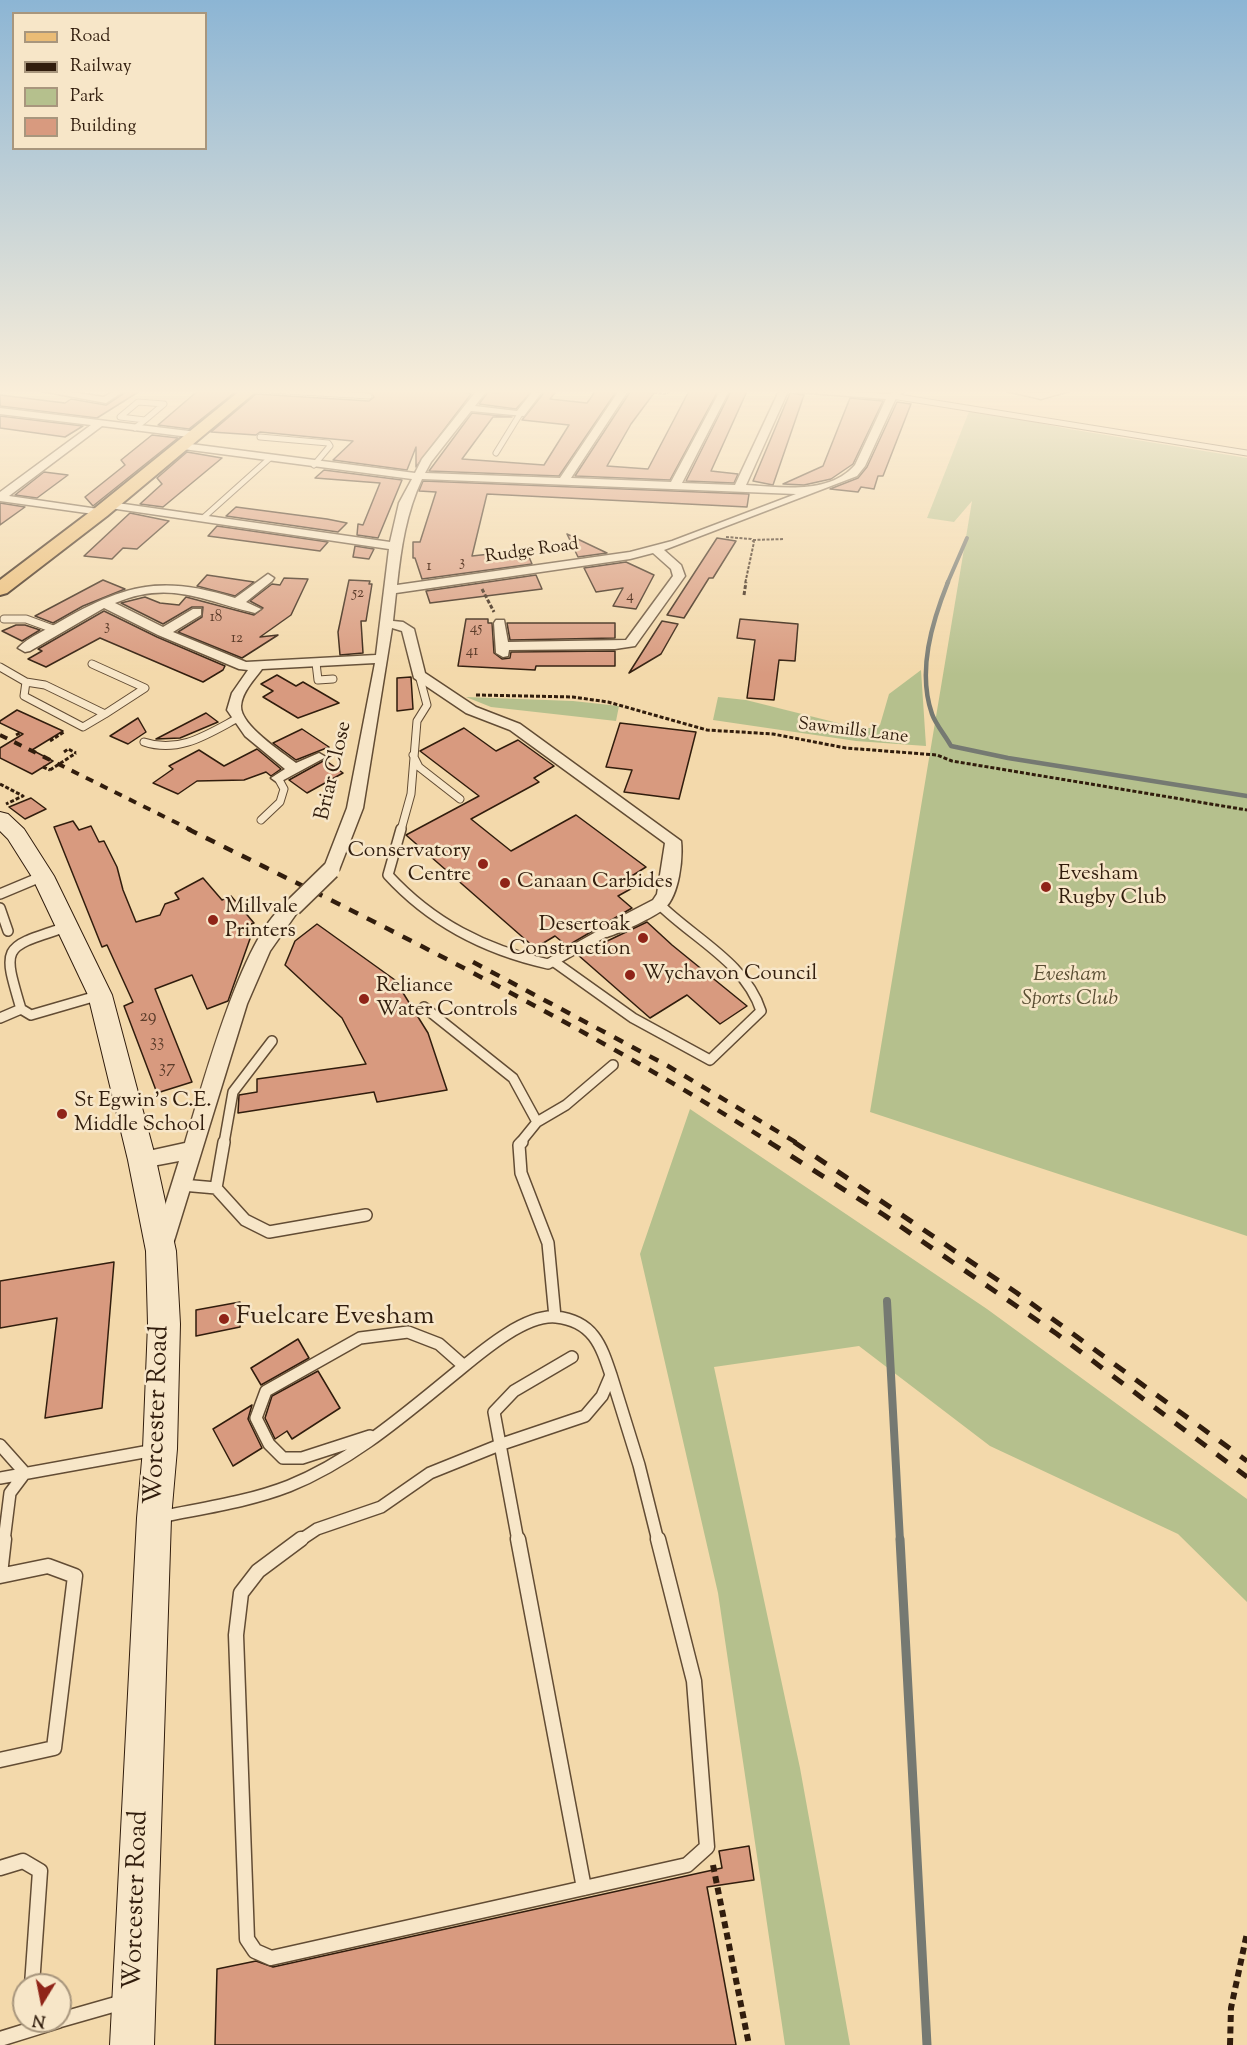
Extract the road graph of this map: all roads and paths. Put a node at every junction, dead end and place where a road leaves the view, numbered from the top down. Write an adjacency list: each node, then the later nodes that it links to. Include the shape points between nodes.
1 (15, 484): 11 (street)
2 (136, 484): 12 (main road)
3 (241, 484): 13 (lane)
4 (413, 484): 17 (street, Briar Close)
5 (617, 484): 8 (street)
6 (741, 484): 9 (street)
7 (828, 484): 10 (street, Rudge Road)
8 (674, 487): 9 (street)
9 (738, 490): 10 (street)
10 (812, 491): 14 (street, Rudge Road)
11 (1, 498): 12 (street)
12 (105, 509): 13 (street); 21 (main road)
13 (203, 518): 17 (street)
14 (699, 535): 16 (path); 18 (street, Rudge Road)
15 (784, 539): 16 (path)
16 (753, 540): 23 (path)
17 (395, 546): 22 (street, Briar Close)
18 (656, 549): 20 (street, Rudge Road); 29 (street, via 677,568 679,576 630,643 503,649)
19 (268, 578): 25 (street)
20 (476, 578): 22 (street, Rudge Road); 29 (path)
21 (0, 589)
22 (390, 590): 30 (street, Briar Close)
23 (744, 595)
24 (104, 603): 25 (street, via 166,588); 31 (street); 32 (street)
25 (237, 603): 26 (street)
26 (255, 609)
27 (197, 612): 32 (street)
28 (4, 619): 31 (lane, via 26,619)
29 (500, 623)
30 (385, 624): 34 (street, Briar Close); 39 (street, via 408,629)
31 (56, 630): 33 (street)
32 (163, 633): 38 (street)
33 (24, 648)
34 (382, 659): 36 (street); 74 (street, Briar Close, bridge, via 355,808 332,870 268,936 224,1047)
35 (92, 663): 43 (lane, via 145,688)
36 (316, 663): 38 (street); 40 (lane, via 318,680)
37 (0, 667): 41 (lane)
38 (256, 668): 44 (street, via 238,696 234,710)
39 (419, 675): 42 (street); 48 (lane, via 430,702 427,712 417,721)
40 (333, 679)
41 (26, 682): 43 (lane, via 45,685); 43 (lane, via 24,696 83,727)
42 (454, 698): 56 (path, Sawmills Lane, via 573,697 608,702 707,730 773,734 846,748 937,755 952,761); 61 (street, via 471,710 515,727 673,841 665,895)
43 (105, 714)
44 (238, 718): 45 (lane, via 177,747 159,748); 51 (street)
45 (144, 742)
46 (64, 752): 47 (path, via 68,749)
47 (76, 753): 52 (path, bridge)
48 (413, 755): 55 (lane, via 419,767); 66 (lane, via 411,794 388,875 425,911 474,939 533,961)
49 (319, 757): 51 (street)
50 (43, 767): 52 (path)
51 (295, 769): 53 (street)
52 (50, 770)
53 (278, 778): 58 (lane, via 284,789 280,802)
54 (0, 784): 57 (path, via 23,796)
55 (460, 799)
56 (1247, 810)
57 (1, 818): 59 (main road, Worcester Road)
58 (261, 820)
59 (43, 876): 60 (lane); 63 (main road, Worcester Road)
60 (0, 894)
61 (659, 904): 65 (street); 66 (lane, via 731,967 760,1002 761,1011 710,1060 633,1018)
62 (0, 908): 64 (lane)
63 (69, 926): 67 (main road, Worcester Road); 69 (lane, via 12,950 7,960)
64 (8, 931)
65 (607, 931): 66 (lane)
66 (553, 961)
67 (100, 995): 69 (lane, via 31,1015); 75 (main road, Worcester Road)
68 (424, 1007): 73 (lane, via 513,1078)
69 (21, 1009): 70 (lane)
70 (0, 1018)
71 (272, 1041): 77 (lane, via 233,1092)
72 (613, 1065): 73 (lane, via 566,1105)
73 (537, 1122): 80 (lane, via 519,1144 521,1173 548,1243)
74 (193, 1150): 75 (street); 76 (street, Briar Close)
75 (142, 1160): 79 (main road, Worcester Road)
76 (182, 1185): 77 (lane); 79 (street, Briar Close)
77 (216, 1188): 78 (lane, via 245,1220 269,1232)
78 (366, 1215)
79 (161, 1251): 87 (main road, Worcester Road, via 164,1324)
80 (555, 1317): 82 (lane, via 525,1324 496,1340); 83 (lane, via 583,1325 601,1344)
81 (572, 1357): 85 (lane, via 514,1391 494,1412)
82 (464, 1366): 84 (lane); 84 (lane, via 439,1344 408,1332 360,1338 266,1391 255,1418 269,1444 284,1458 302,1458)
83 (611, 1376): 85 (lane, via 603,1396 585,1416); 93 (lane, via 639,1466 694,1681)
84 (386, 1431): 90 (lane, via 288,1486 240,1501)
85 (502, 1444): 95 (lane); 95 (lane, via 430,1473 381,1507 317,1529 258,1571 241,1593 236,1635 247,1939 255,1951 271,1958)
86 (0, 1445): 88 (lane)
87 (160, 1449): 88 (lane); 90 (main road, Worcester Road)
88 (25, 1473): 89 (lane); 91 (lane, via 10,1493)
89 (0, 1478)
90 (154, 1518): 98 (main road, Worcester Road)
91 (0, 1575): 92 (lane, via 39,1566 62,1567 75,1576 54,1748)
92 (0, 1761)
93 (707, 1847): 95 (lane, via 687,1865); 101 (path)
94 (0, 1868): 97 (lane, via 23,1861 40,1871)
95 (584, 1888)
96 (1247, 1933): 102 (path, via 1231,2008)
97 (33, 1973)
98 (134, 1999): 99 (lane); 100 (main road, Worcester Road)
99 (72, 2017)
100 (132, 2045)
101 (749, 2045)
102 (1230, 2045)

